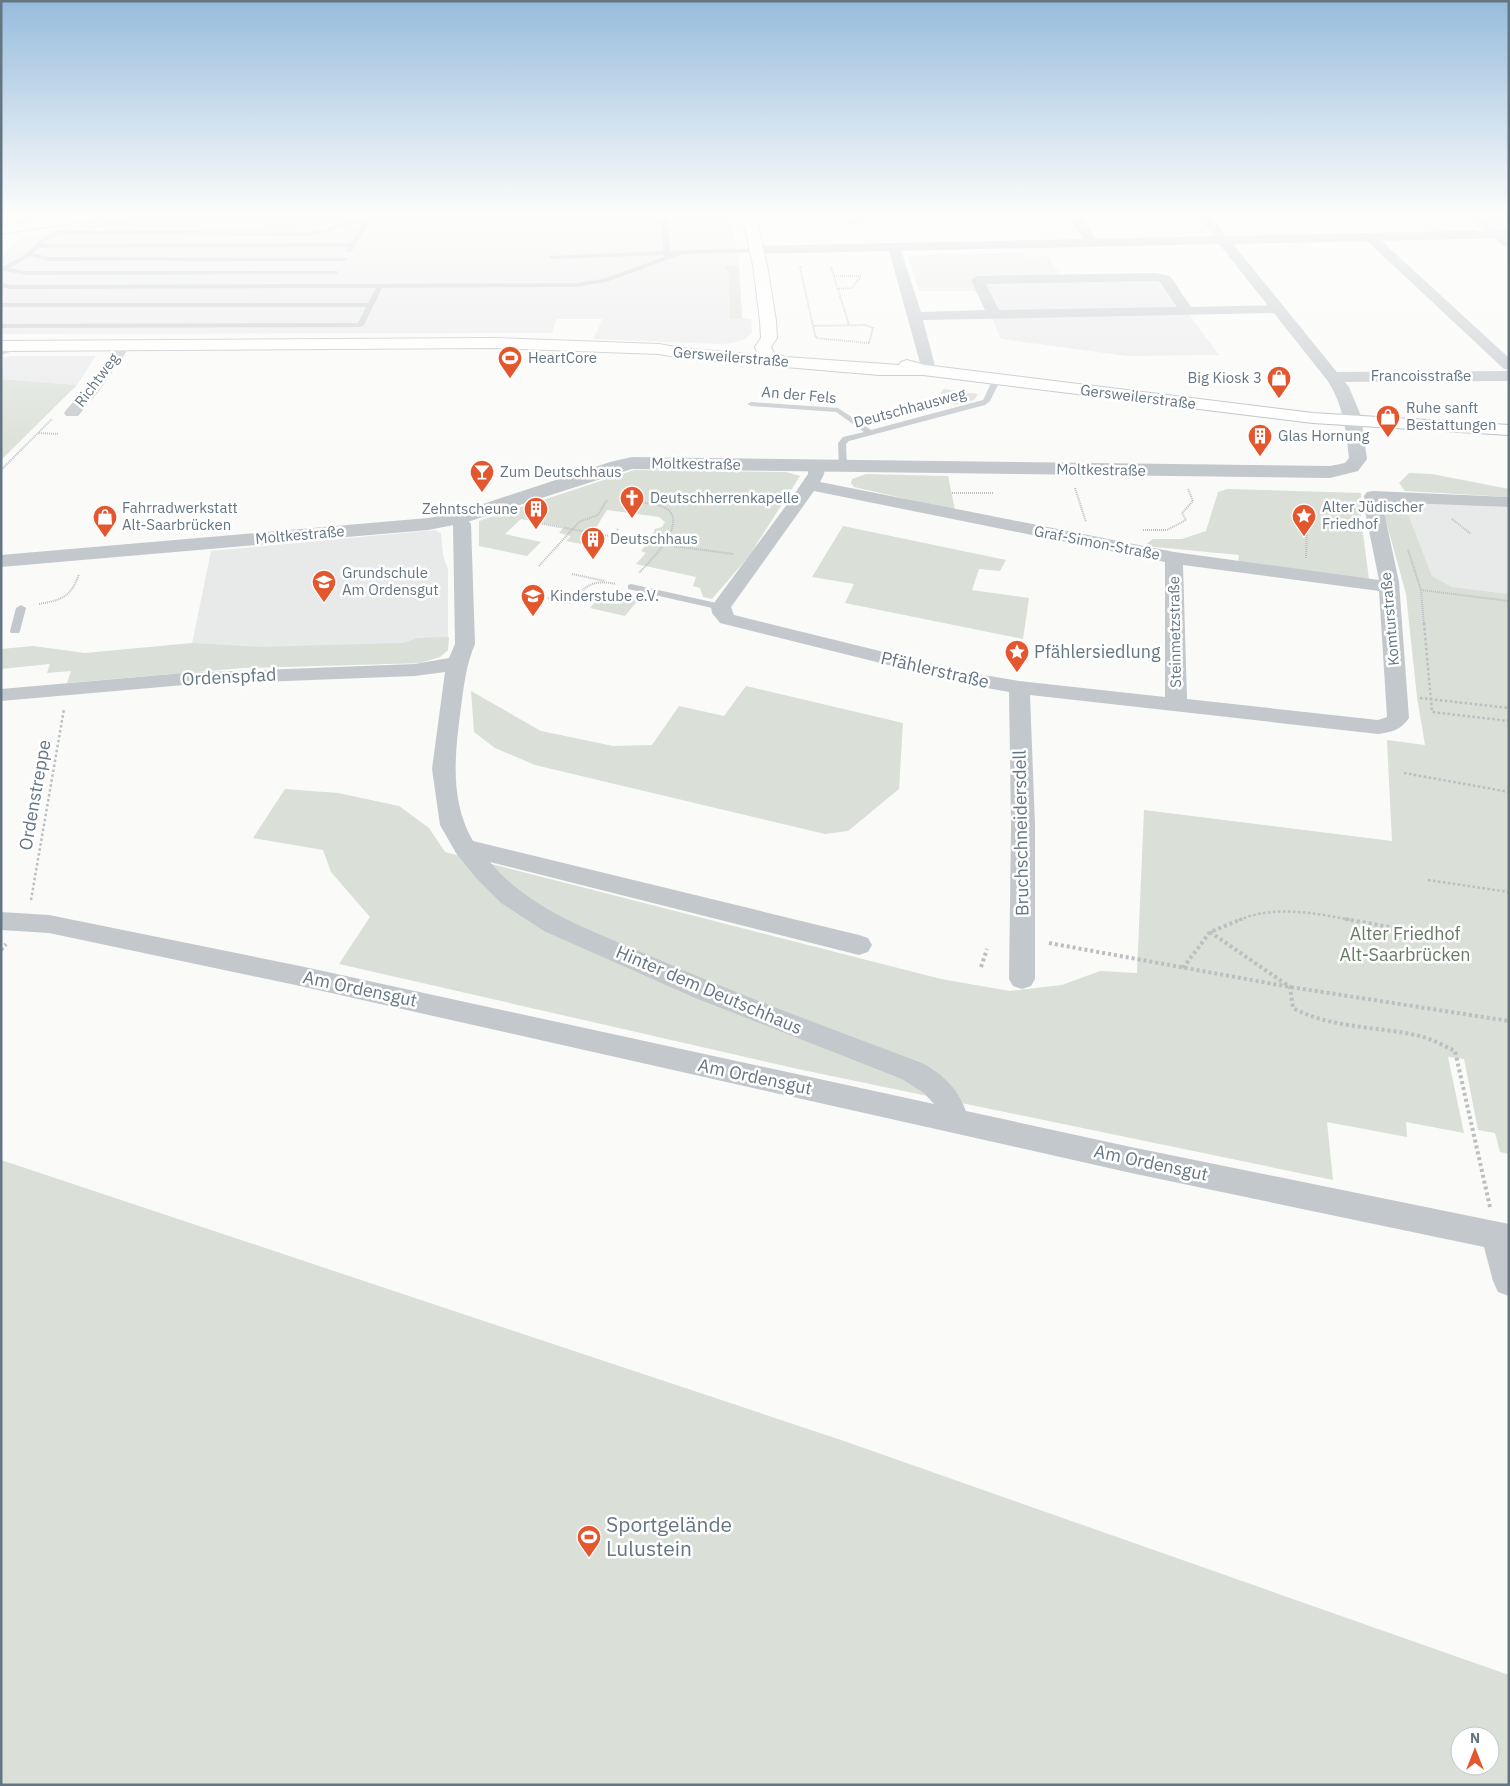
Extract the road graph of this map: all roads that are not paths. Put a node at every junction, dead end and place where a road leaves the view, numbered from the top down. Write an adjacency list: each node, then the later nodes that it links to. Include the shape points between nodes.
1 (373, 299): 8 (lane)
2 (764, 299): 14 (main road)
3 (911, 299): 13 (street)
4 (987, 299): 12 (street)
5 (1179, 299): 11 (street)
6 (1270, 299): 10 (street, Moltkestraße)
7 (1437, 299): 21 (street)
8 (370, 305): 9 (lane); 15 (lane, via 360,325)
9 (1, 306)
10 (1278, 309): 11 (street); 23 (street, Moltkestraße)
11 (1186, 310): 12 (street)
12 (994, 315): 13 (street)
13 (916, 316): 22 (street)
14 (768, 321): 19 (main road, via 757,341); 20 (main road, via 777,328 780,348)
15 (1, 326)
16 (122, 348): 17 (main road, Gersweilerstraße); 18 (main road, Gersweilerstraße, via 508,342); 27 (street, Richtweg)
17 (6, 349)
18 (659, 349): 19 (main road, Gersweilerstraße); 20 (main road, Gersweilerstraße, via 680,353)
19 (729, 349): 20 (main road, Gersweilerstraße)
20 (768, 355): 22 (main road, Gersweilerstraße, via 879,370)
21 (1509, 366)
22 (926, 370): 25 (main road, Gersweilerstraße)
23 (1333, 376): 24 (street, Francoisstraße); 28 (street, Moltkestraße, via 1350,404)
24 (1509, 376)
25 (998, 379): 28 (main road, Gersweilerstraße); 30 (lane, Deutschhausweg, via 982,403)
26 (751, 404): 30 (lane, An der Fels, via 838,410)
27 (72, 412)
28 (1354, 421): 29 (main road, Gersweilerstraße); 31 (street, Moltkestraße, via 1358,459 1351,467 1330,472)
29 (1509, 430)
30 (869, 432): 31 (lane, Deutschhausweg, via 842,443)
31 (843, 467): 32 (street, Moltkestraße)
32 (812, 476): 34 (street, Moltkestraße, via 632,464); 35 (street, Graf-Simon-Straße); 40 (street)
33 (1509, 502): 37 (street, Komturstraße, via 1373,496)
34 (458, 518): 36 (street, Moltkestraße, via 415,525); 42 (street, Hinter dem Deutschhaus, via 462,524 465,644)
35 (1174, 558): 37 (street, Graf-Simon-Straße); 45 (street, Steinmetzstraße)
36 (1, 561)
37 (1388, 586): 46 (street, Komturstraße, via 1398,718 1389,726)
38 (630, 587): 40 (lane)
39 (21, 608): 41 (lane)
40 (721, 608): 43 (street, Pfählerstraße, via 727,619 738,623 965,678)
41 (15, 631)
42 (457, 662): 44 (street, Ordenspfad, via 442,668 415,670 238,676); 47 (street, Hinter dem Deutschhaus, via 443,769 452,825)
43 (1019, 687): 45 (street, Pfählerstraße); 50 (street, Bruchschneidersdell)
44 (1, 695)
45 (1176, 705): 46 (street, Pfählerstraße)
46 (1361, 726)
47 (464, 847): 49 (street); 51 (street, Hinter dem Deutschhaus, via 510,897 554,924 702,990 931,1081 950,1102)
48 (1, 921): 51 (street, Am Ordensgut, via 49,924 300,976)
49 (859, 945)
50 (1022, 978)
51 (954, 1121): 52 (street, Am Ordensgut)
52 (1503, 1236): 53 (street)
53 (1509, 1281)

